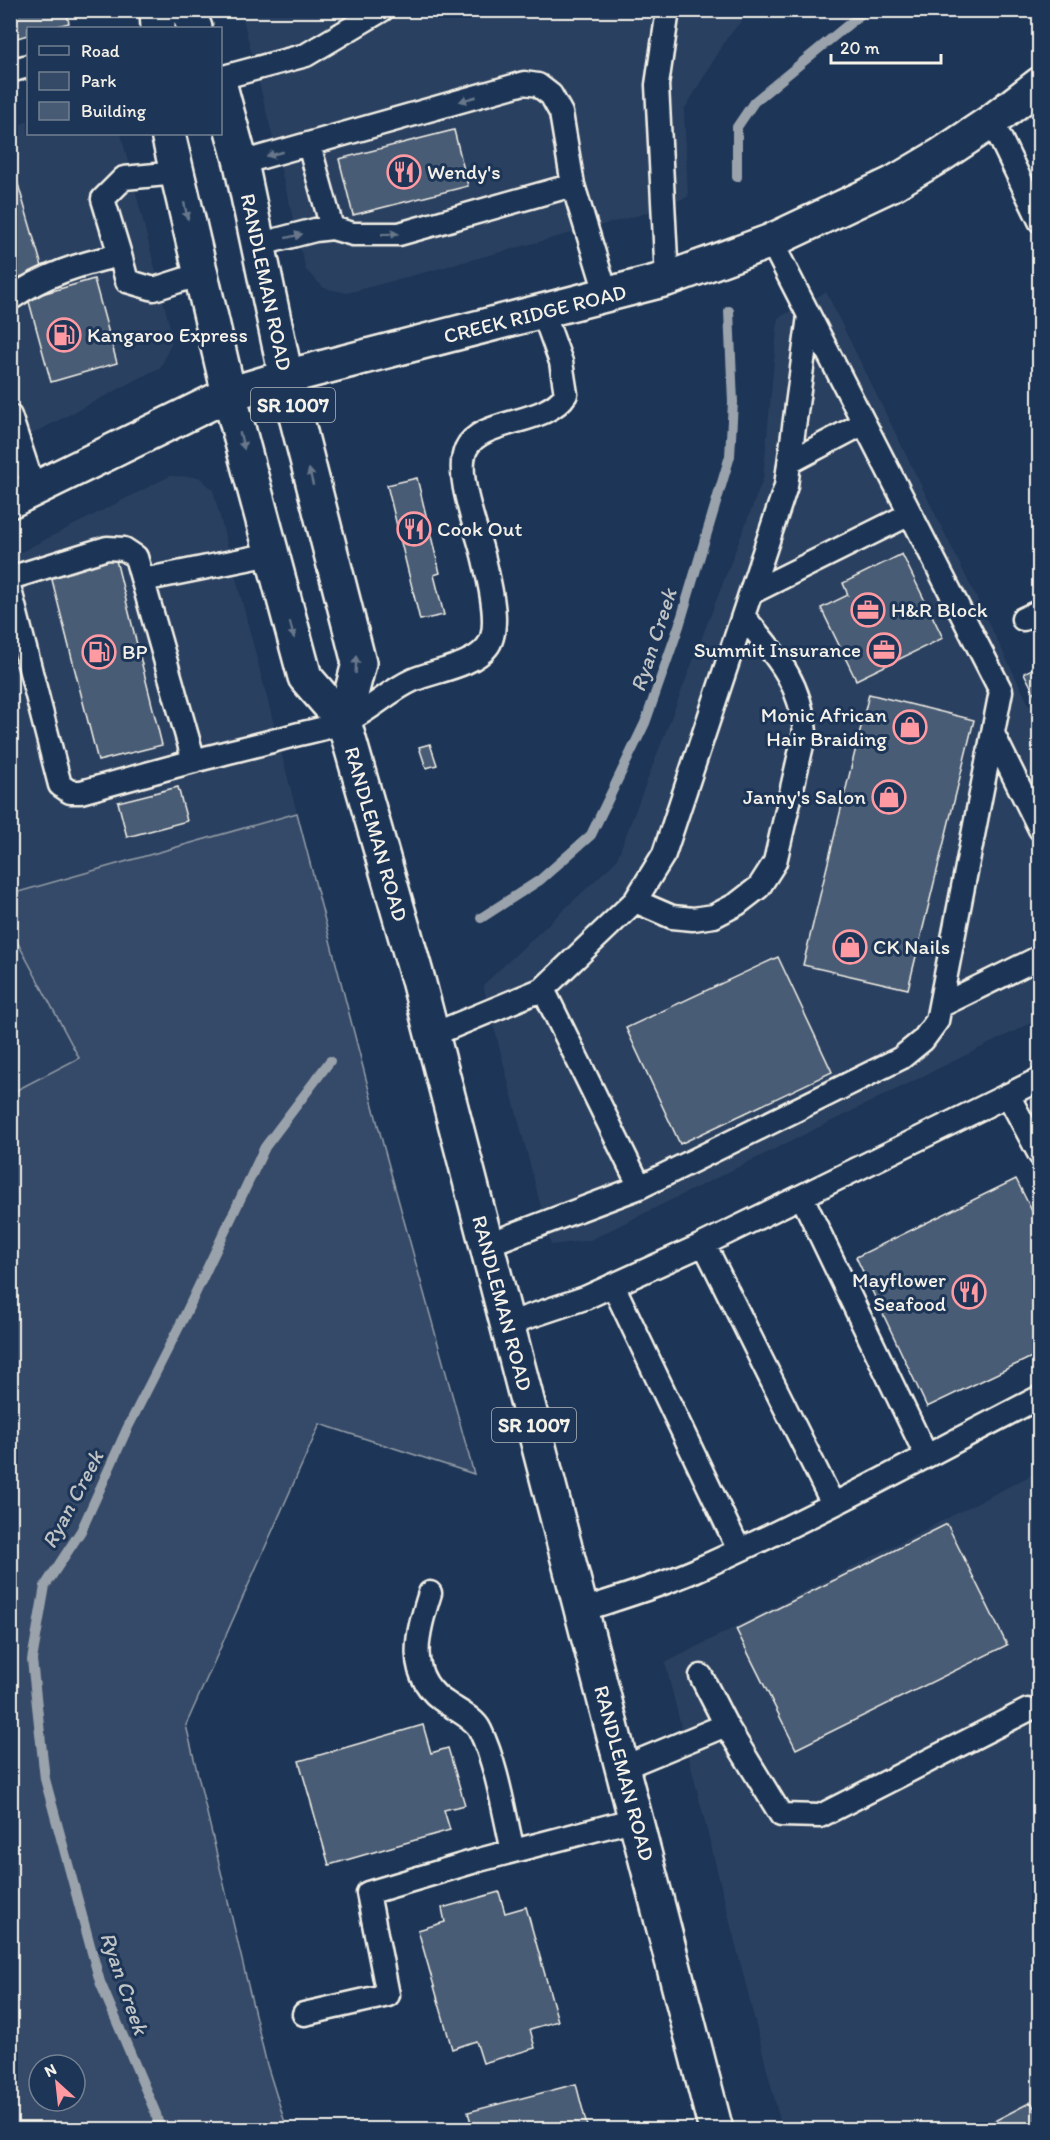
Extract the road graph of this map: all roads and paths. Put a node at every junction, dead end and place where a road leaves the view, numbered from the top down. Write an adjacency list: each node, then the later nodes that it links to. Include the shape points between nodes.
1 (157, 10): 5 (main road)
2 (187, 10): 6 (main road)
3 (382, 10): 9 (lane, via 306,55)
4 (668, 10): 24 (lane, via 657,85)
5 (158, 27)
6 (195, 27)
7 (27, 66): 8 (lane)
8 (10, 71)
9 (222, 77)
10 (1040, 84): 12 (main road, CREEK RIDGE ROAD)
11 (222, 93): 15 (main road, RANDLEMAN ROAD / SR 1007)
12 (992, 121): 18 (lane); 20 (main road, CREEK RIDGE ROAD, via 892,184)
13 (168, 135): 16 (main road, RANDLEMAN ROAD / SR 1007)
14 (309, 145): 15 (lane, one-way to 15); 17 (lane, one-way to 14, via 561,112 551,95 538,85 524,83); 19 (lane)
15 (241, 163): 21 (main road, RANDLEMAN ROAD / SR 1007)
16 (177, 173): 22 (lane, via 124,178 103,199); 23 (main road, RANDLEMAN ROAD / SR 1007, one-way to 23)
17 (573, 185): 19 (lane, one-way to 17, via 353,234 399,234); 25 (lane)
18 (1040, 221)
19 (332, 228): 21 (lane, one-way to 19)
20 (771, 241): 24 (main road, CREEK RIDGE ROAD); 28 (lane)
21 (257, 245): 29 (main road, RANDLEMAN ROAD / SR 1007)
22 (120, 255): 23 (lane, via 127,281 154,289); 26 (lane, via 76,265)
23 (201, 274): 30 (main road, RANDLEMAN ROAD / SR 1007)
24 (667, 279): 25 (main road, CREEK RIDGE ROAD)
25 (607, 296): 27 (main road, CREEK RIDGE ROAD)
26 (10, 299)
27 (543, 312): 29 (main road, CREEK RIDGE ROAD); 42 (lane, via 561,362 566,394 560,404 535,416 477,436 467,446 462,461 490,585 494,635 477,656 414,679)
28 (809, 316): 32 (lane); 33 (lane)
29 (286, 377): 30 (main road, CREEK RIDGE ROAD); 42 (main road, RANDLEMAN ROAD / SR 1007, one-way to 29, via 359,663)
30 (229, 394): 34 (main road, CREEK RIDGE ROAD); 36 (main road, RANDLEMAN ROAD / SR 1007, one-way to 36)
31 (10, 416): 34 (lane)
32 (864, 423): 33 (lane); 35 (lane)
33 (790, 462): 40 (lane, via 786,486)
34 (22, 495)
35 (910, 514): 40 (lane); 43 (lane, via 1001,691)
36 (272, 554): 38 (lane); 42 (main road, RANDLEMAN ROAD / SR 1007, one-way to 42, via 305,677)
37 (10, 578): 38 (lane, via 108,548 124,549 136,557)
38 (143, 580): 44 (lane)
39 (10, 590): 44 (lane, via 60,785 70,792 81,792)
40 (751, 593): 41 (lane)
41 (743, 616): 46 (lane, via 664,854); 46 (lane, via 782,663 803,710 805,732 775,862 759,887 714,916 672,916)
42 (344, 722): 44 (lane); 50 (main road, RANDLEMAN ROAD / SR 1007)
43 (993, 734): 45 (lane); 49 (lane)
44 (194, 761)
45 (1040, 829)
46 (635, 901): 48 (lane)
47 (1040, 957): 49 (lane)
48 (543, 989): 50 (lane); 54 (lane)
49 (940, 1006): 54 (lane, via 937,1021 923,1040 901,1058)
50 (432, 1035): 57 (main road, RANDLEMAN ROAD / SR 1007)
51 (1040, 1079): 52 (lane)
52 (1008, 1095): 53 (lane); 55 (lane)
53 (1040, 1155)
54 (640, 1187): 57 (lane)
55 (802, 1197): 56 (lane); 61 (lane)
56 (704, 1244): 58 (lane); 62 (lane)
57 (486, 1245): 59 (main road, RANDLEMAN ROAD / SR 1007)
58 (613, 1285): 59 (lane); 63 (lane)
59 (507, 1324): 65 (main road, RANDLEMAN ROAD / SR 1007)
60 (1040, 1396): 61 (lane)
61 (927, 1455): 62 (lane)
62 (833, 1504): 63 (lane)
63 (739, 1550): 65 (lane, via 654,1587)
64 (430, 1593): 71 (lane, via 419,1628 422,1678 436,1697 479,1727)
65 (582, 1610): 69 (main road, RANDLEMAN ROAD / SR 1007)
66 (701, 1676): 68 (lane)
67 (1028, 1710): 68 (lane, via 820,1816 781,1815)
68 (726, 1725): 69 (lane)
69 (622, 1768): 70 (main road, RANDLEMAN ROAD / SR 1007)
70 (636, 1820): 71 (lane); 73 (main road, RANDLEMAN ROAD / SR 1007)
71 (513, 1851): 72 (lane, via 368,1893 388,1995)
72 (304, 2014)
73 (716, 2130)

